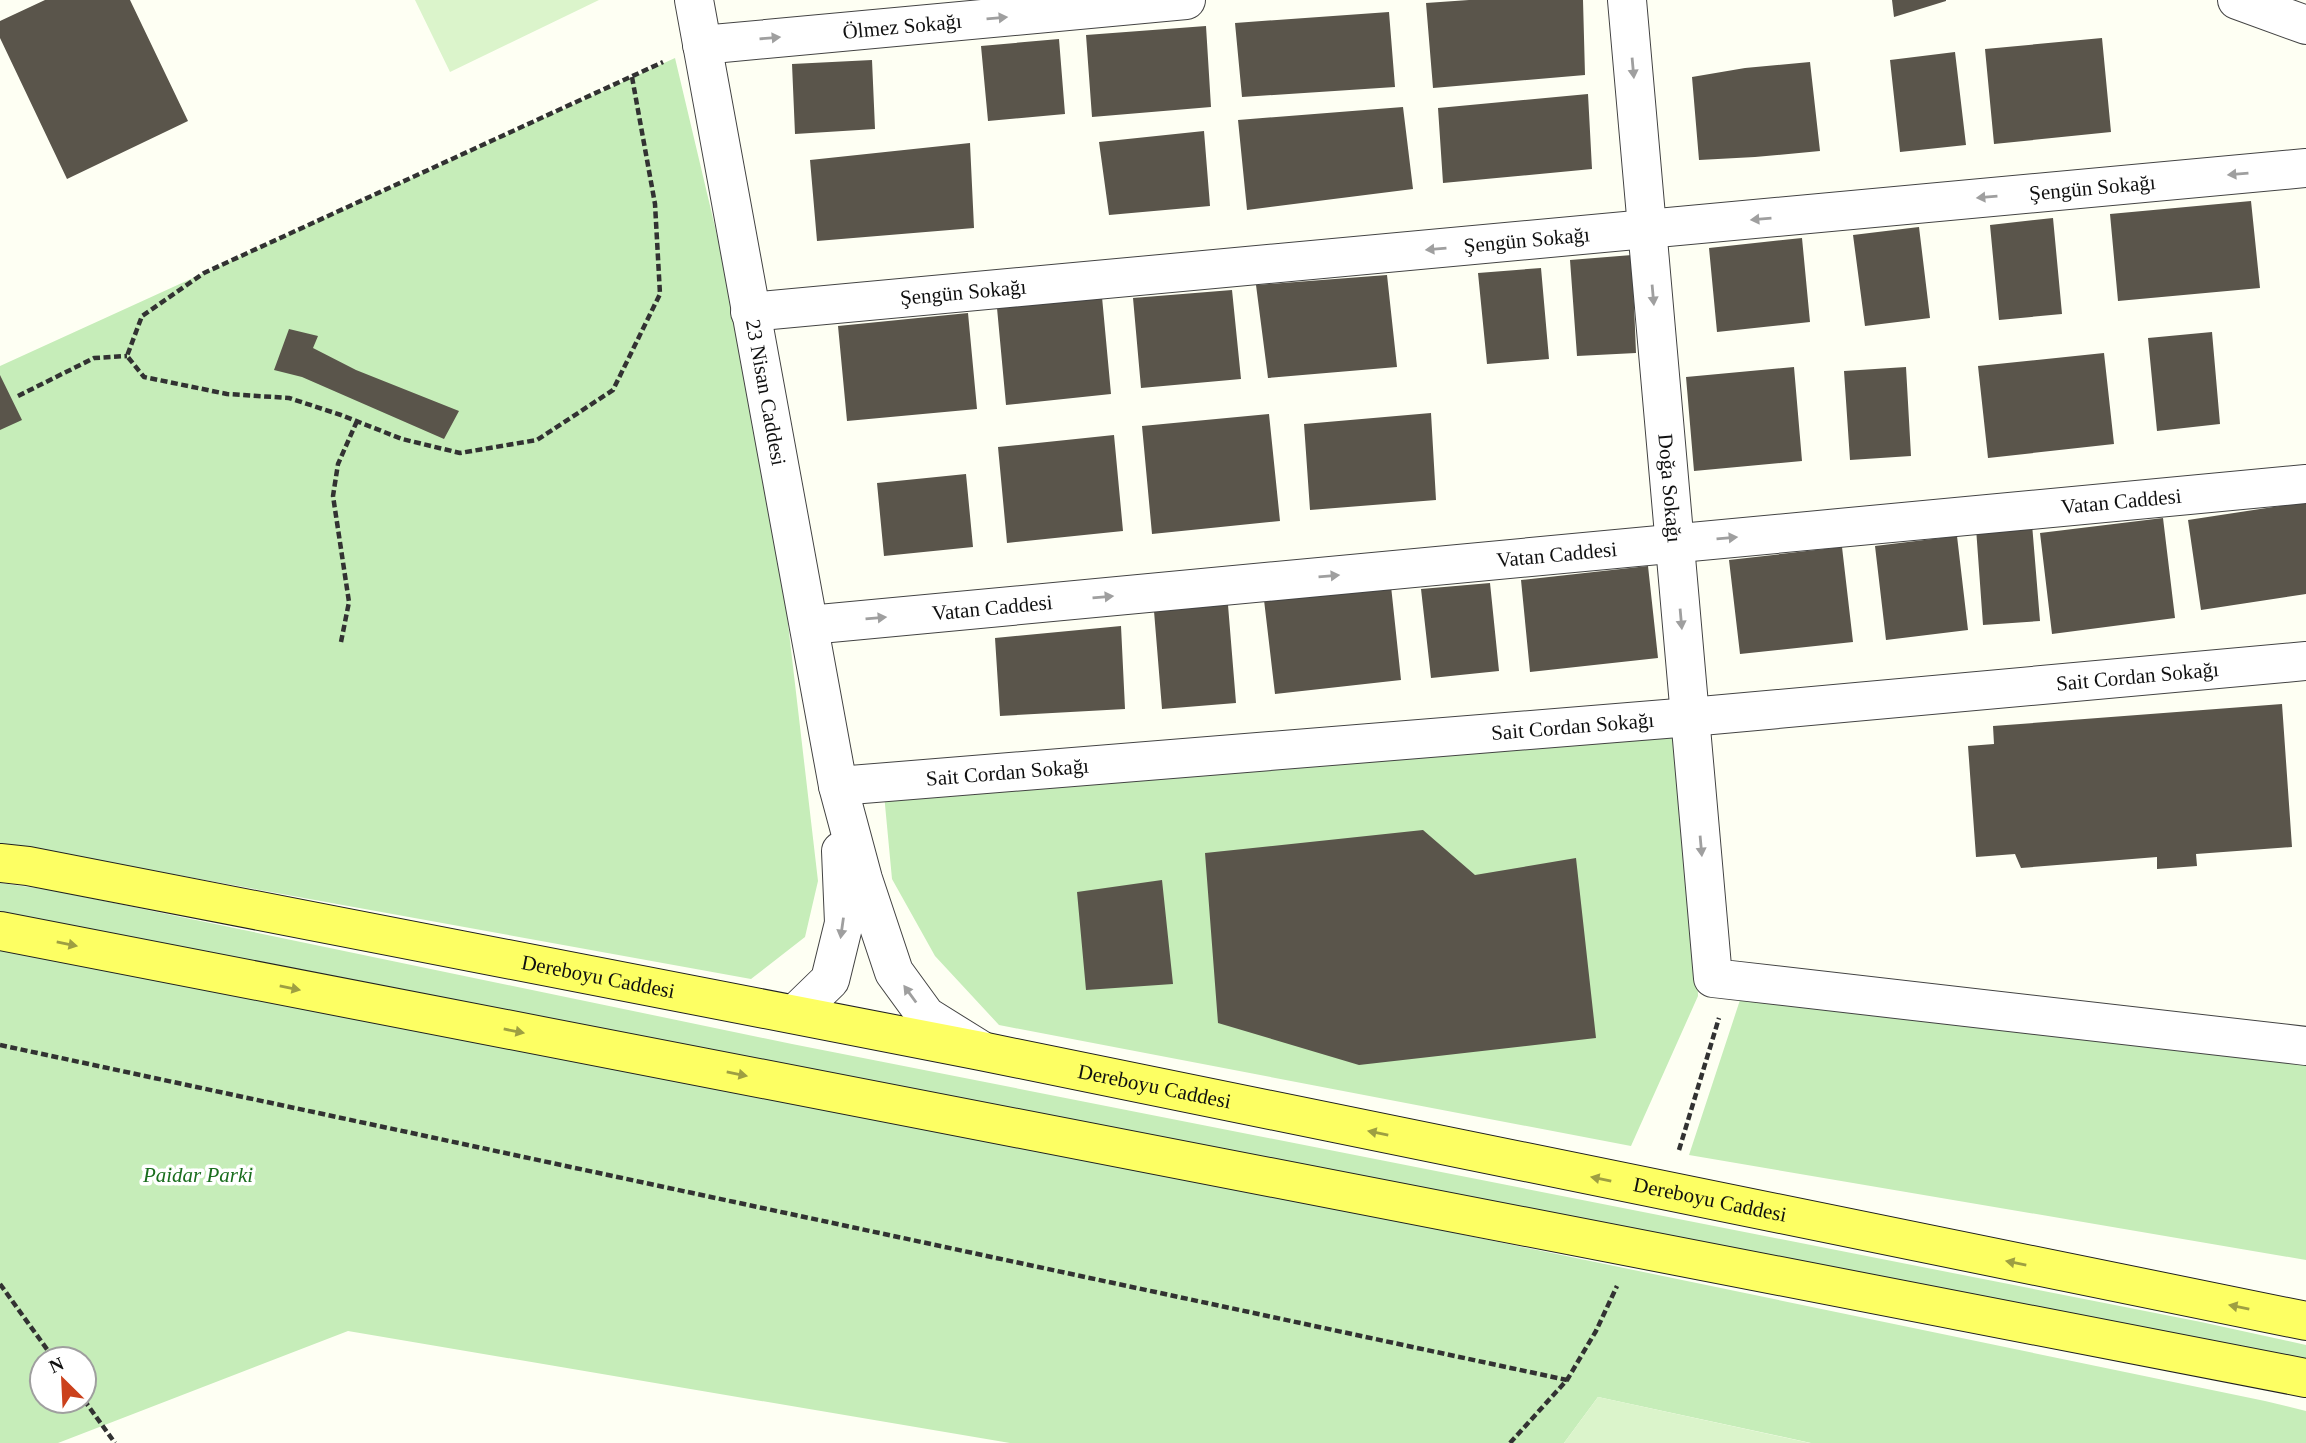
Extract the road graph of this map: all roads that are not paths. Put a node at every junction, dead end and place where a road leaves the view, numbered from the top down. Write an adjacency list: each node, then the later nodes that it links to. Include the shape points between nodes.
1 (694, 0): 6 (street, 23 Nisan Caddesi)
2 (1186, 0): 6 (street, Ölmez Sokağı, one-way to 2)
3 (1627, 0): 8 (street, Doğa Sokağı, one-way to 8)
4 (2237, 0): 5 (street)
5 (2306, 25)
6 (702, 45): 9 (street, 23 Nisan Caddesi)
7 (2306, 168): 8 (street, Şengün Sokağı, one-way to 8)
8 (1647, 229): 9 (street, Şengün Sokağı, one-way to 9); 11 (street, Doğa Sokağı, one-way to 11)
9 (750, 312): 12 (street, 23 Nisan Caddesi)
10 (2306, 484): 11 (street, Vatan Caddesi, one-way to 10)
11 (1675, 543): 12 (street, Vatan Caddesi, one-way to 11); 14 (street, Doğa Sokağı, one-way to 14)
12 (808, 625): 15 (street, 23 Nisan Caddesi)
13 (2306, 660): 14 (street, Sait Cordan Sokağı)
14 (1689, 717): 15 (street, Sait Cordan Sokağı); 19 (street, Doğa Sokağı, one-way to 19, via 1721,979)
15 (838, 786): 18 (street, one-way to 18, via 844,923 830,980); 20 (street, one-way to 15, via 926,1016 894,972)
16 (0, 863): 18 (main road, Dereboyu Caddesi)
17 (0, 931): 22 (main road, one-way to 22)
18 (796, 1013): 20 (main road, Dereboyu Caddesi)
19 (2306, 1046)
20 (981, 1051): 21 (main road, Dereboyu Caddesi, one-way to 20)
21 (2306, 1321)
22 (2306, 1378)

